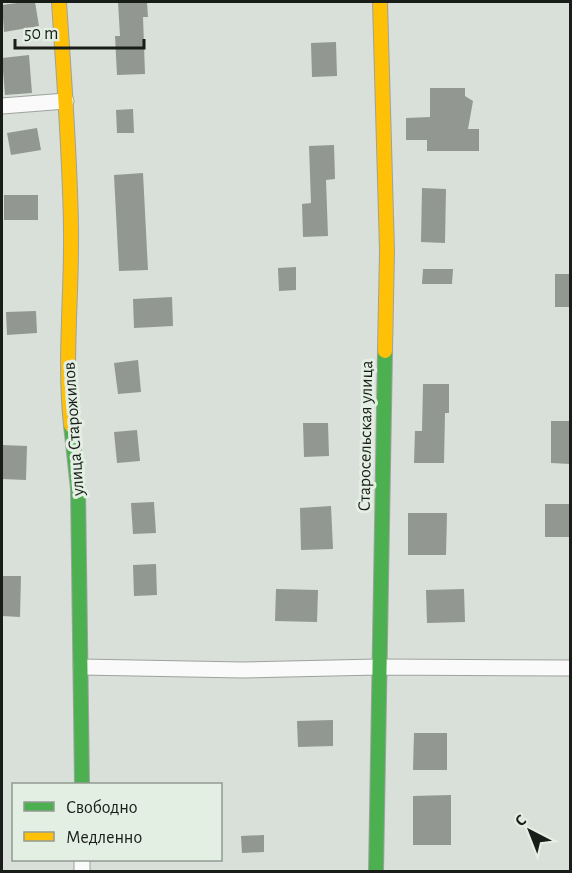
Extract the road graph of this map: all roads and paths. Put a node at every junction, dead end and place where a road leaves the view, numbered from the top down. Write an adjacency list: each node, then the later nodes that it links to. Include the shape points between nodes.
1 (59, 2): 3 (street, улица Старожилов)
2 (380, 2): 6 (street, Старосельская улица, via 387,251)
3 (66, 101): 4 (street); 5 (street, улица Старожилов, via 71,231 67,391 78,489)
4 (2, 106)
5 (81, 667): 6 (street, via 243,670); 8 (street, улица Старожилов)
6 (378, 667): 7 (street); 9 (street, Старосельская улица)
7 (570, 668)
8 (82, 783)
9 (376, 872)

